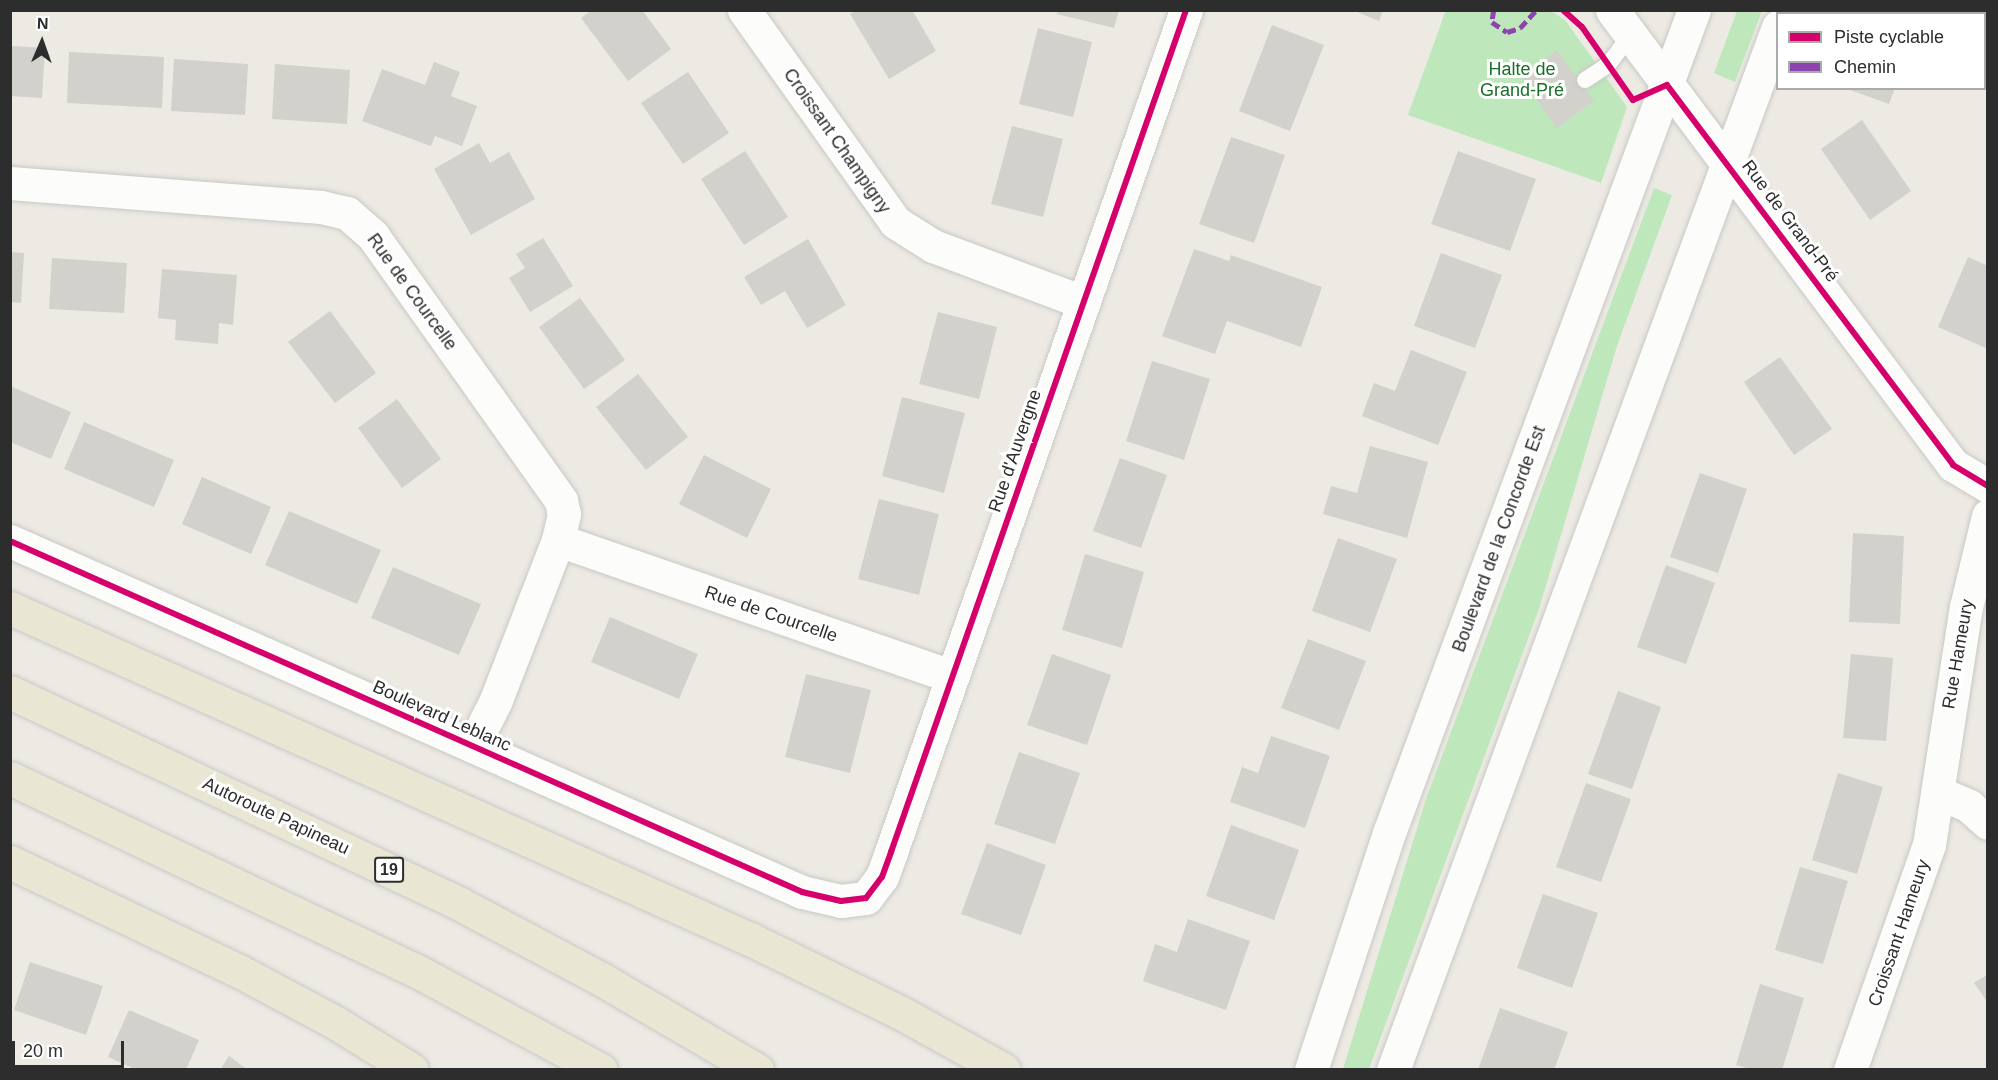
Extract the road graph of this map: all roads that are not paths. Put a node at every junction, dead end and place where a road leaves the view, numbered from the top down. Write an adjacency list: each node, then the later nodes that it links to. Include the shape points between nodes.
1 (744, 10): 10 (street, Croissant Champigny, via 895,222 933,246)
2 (1186, 10): 10 (street, Rue d'Auvergne)
3 (1694, 10): 7 (street, Boulevard de la Concorde Est)
4 (1621, 23): 6 (lane, via 1608,65); 7 (street, Rue de Grand-Pré)
5 (1776, 32): 8 (street)
6 (1585, 80)
7 (1667, 86): 8 (street, Rue de Grand-Pré); 28 (street, Boulevard de la Concorde Est, via 1389,833)
8 (1727, 163): 11 (street, Rue de Grand-Pré, via 1953,465); 29 (street)
9 (10, 183): 13 (street, Rue de Courcelle, via 321,207 347,213 373,236 554,486 564,514)
10 (1083, 302): 16 (street, Rue d'Auvergne)
11 (1988, 486)
12 (1988, 516): 20 (street, Rue Hameury, via 1964,616)
13 (558, 540): 16 (street, Rue de Courcelle); 18 (street, Rue de Courcelle, via 496,700)
14 (10, 541): 18 (street, Boulevard Leblanc)
15 (10, 608): 27 (highway, via 752,940 903,1014)
16 (951, 676): 23 (street, Rue d'Auvergne, via 882,877)
17 (10, 692): 26 (highway, Autoroute Papineau / 19, via 460,904)
18 (473, 747): 23 (street, Boulevard Leblanc, via 802,892 841,901)
19 (10, 778): 25 (highway, via 416,970)
20 (1939, 793): 21 (street, via 1963,802); 30 (street, Croissant Hameury, via 1921,874)
21 (1988, 823)
22 (10, 862): 24 (highway, via 242,972)
23 (866, 898)
24 (412, 1070)
25 (601, 1070)
26 (758, 1070)
27 (1004, 1070)
28 (1311, 1070)
29 (1393, 1070)
30 (1850, 1070)

